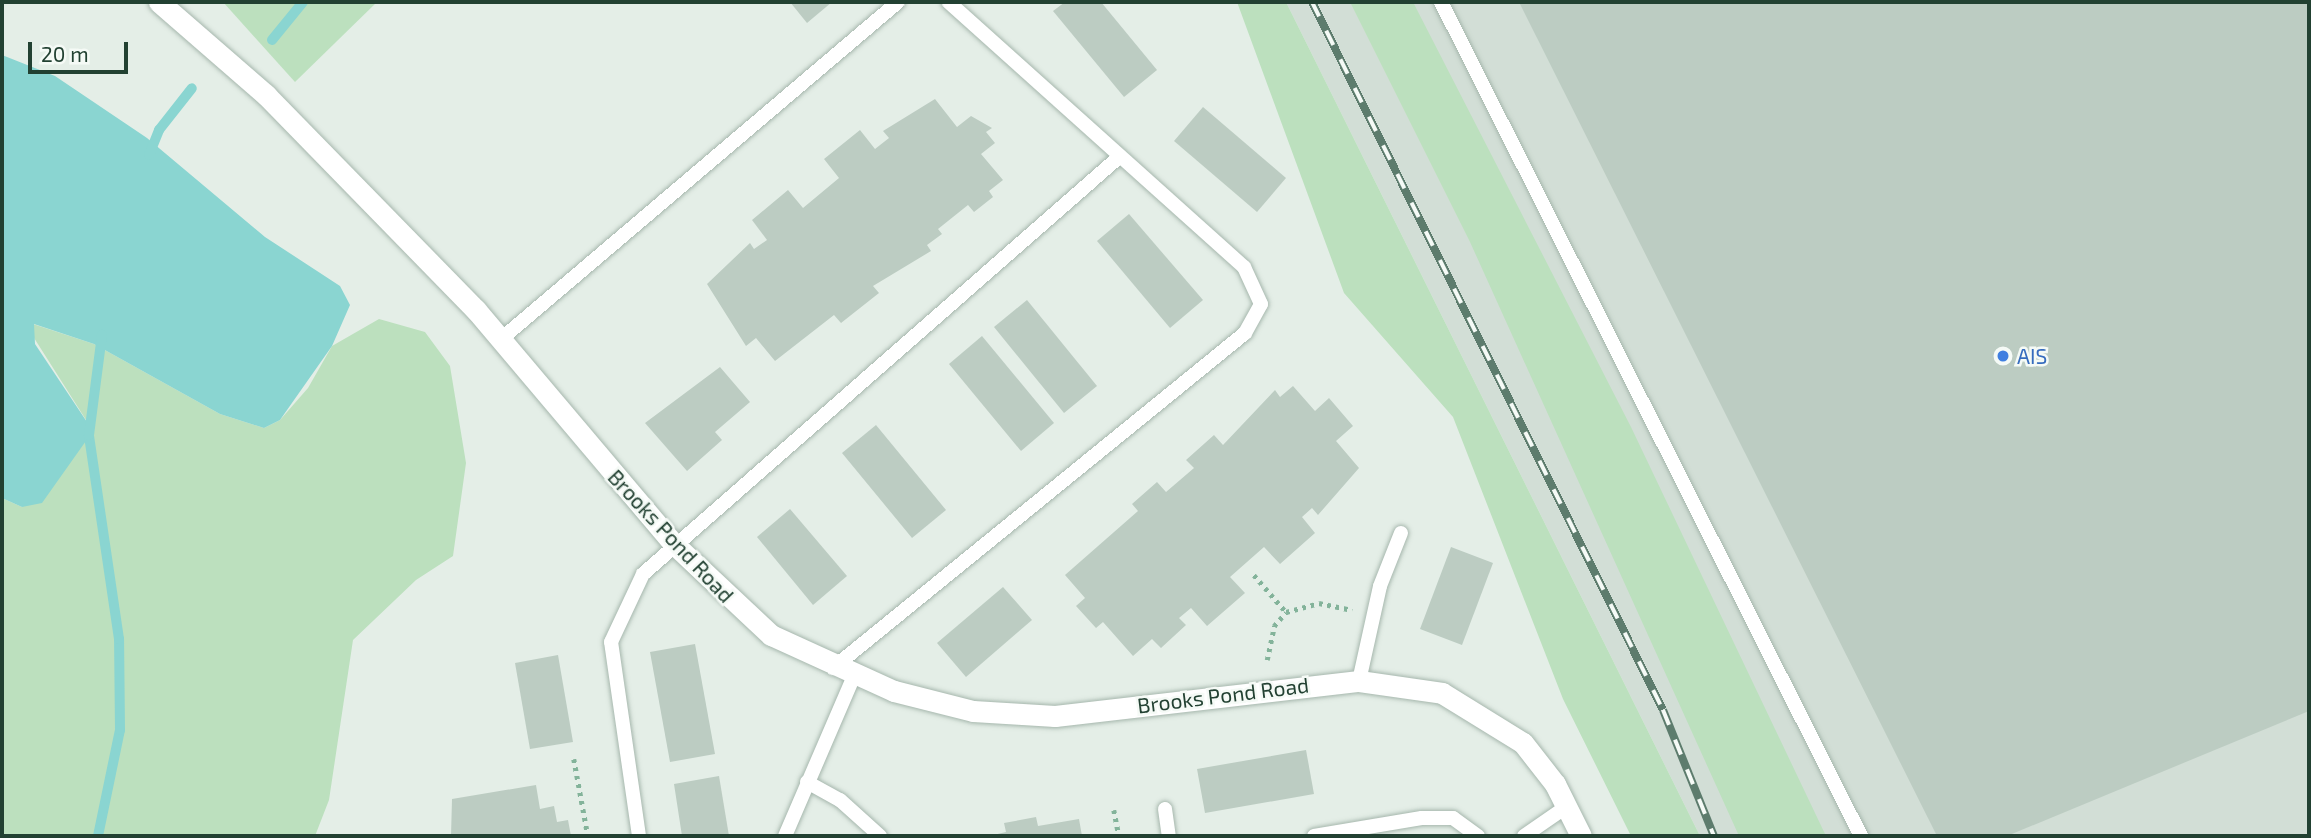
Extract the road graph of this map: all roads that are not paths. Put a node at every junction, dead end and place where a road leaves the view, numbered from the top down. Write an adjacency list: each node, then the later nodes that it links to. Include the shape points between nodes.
1 (159, 2): 6 (street, Brooks Pond Road, via 266,95)
2 (898, 2): 6 (lane)
3 (949, 2): 5 (lane)
4 (1441, 2): 23 (lane)
5 (1119, 157): 8 (lane); 9 (lane, via 1244,267 1261,304 1245,333)
6 (500, 340): 8 (street, Brooks Pond Road)
7 (1401, 533): 11 (lane, via 1380,586)
8 (674, 544): 9 (street, Brooks Pond Road, via 771,635); 15 (lane, via 643,574 611,642)
9 (833, 668): 10 (street, Brooks Pond Road)
10 (854, 676): 11 (street, Brooks Pond Road, via 973,711 1055,716); 12 (lane)
11 (1359, 681): 13 (street, Brooks Pond Road, via 1442,693 1481,712 1523,743)
12 (807, 782): 16 (lane); 17 (lane, via 840,800)
13 (1566, 807): 21 (lane); 22 (street, Brooks Pond Road)
14 (1165, 808): 18 (lane)
15 (639, 836)
16 (785, 836)
17 (880, 836)
18 (1169, 836)
19 (1314, 836): 20 (lane, via 1422,818 1453,818)
20 (1478, 836)
21 (1524, 836)
22 (1581, 836)
23 (1861, 836)

